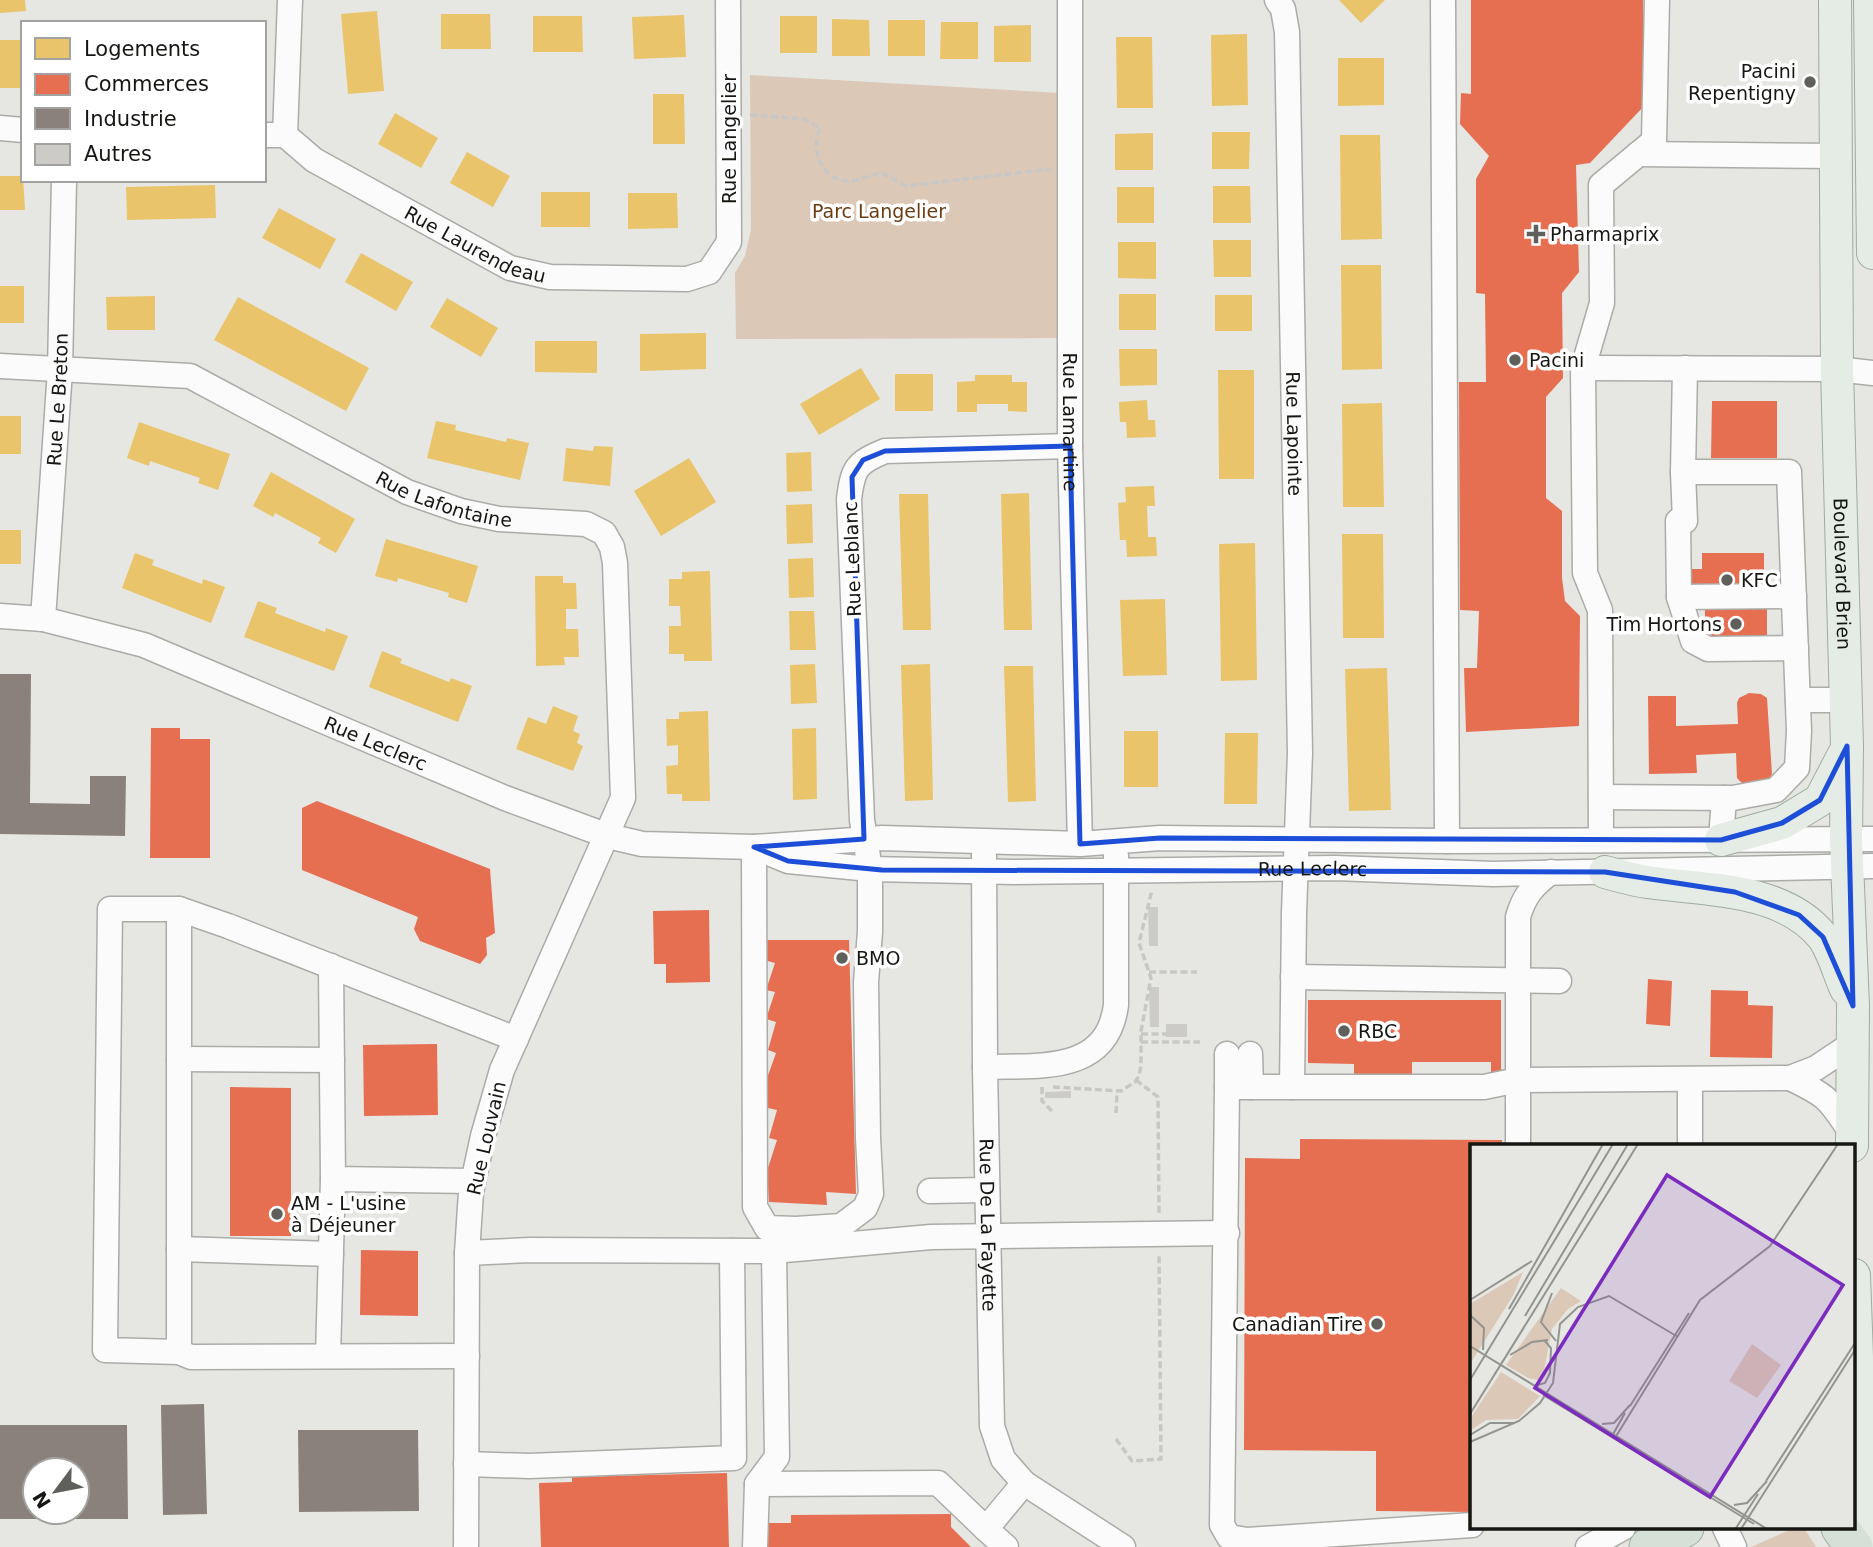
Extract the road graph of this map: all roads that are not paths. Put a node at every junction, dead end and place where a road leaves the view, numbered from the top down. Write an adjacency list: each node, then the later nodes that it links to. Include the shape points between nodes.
1 (290, 0): 11 (street)
2 (728, 0): 16 (street, Rue Langelier, via 729,242)
3 (1070, 0): 23 (street, Rue Lamartine)
4 (1277, 0): 37 (street, Rue Lapointe, via 1283,9 1287,46 1300,753)
5 (1443, 0): 42 (street)
6 (1657, 0): 12 (street, via 1654,141)
7 (1835, 0): 13 (main road, Boulevard Brien)
8 (1870, 0): 15 (main road)
9 (0, 128): 10 (street)
10 (21, 130)
11 (275, 135): 16 (street, Rue Laurendeau, via 510,268 550,277 687,279)
12 (1638, 154): 13 (street); 18 (street, via 1601,185 1602,303)
13 (1836, 156): 20 (main road, Boulevard Brien)
14 (64, 182): 21 (street, Rue Le Breton)
15 (1873, 253)
16 (709, 272)
17 (0, 366): 21 (street, Rue Lafontaine)
18 (1583, 368): 19 (street); 33 (street, via 1585,573 1600,610)
19 (1685, 368): 20 (street); 24 (street)
20 (1837, 369): 22 (street); 31 (main road, Boulevard Brien)
21 (60, 370): 28 (street, Rue Le Breton); 35 (street, Rue Lafontaine, via 190,376 407,492 499,519 586,524 604,533 615,563 624,786 621,807)
22 (1873, 373)
23 (1070, 446): 36 (street, Rue Leblanc, via 885,451 863,460 852,477 849,499); 43 (street, Rue Lamartine)
24 (1683, 472): 25 (street, via 1789,472); 26 (street)
25 (1794, 596): 26 (street); 29 (street)
26 (1679, 597): 29 (street, via 1693,641 1708,649)
27 (0, 616): 28 (street, Rue Leclerc)
28 (43, 619): 35 (street, Rue Leclerc, via 144,645 505,798)
29 (1796, 648): 30 (street)
30 (1798, 700): 31 (street); 34 (street, via 1797,768 1776,790)
31 (1846, 700): 32 (main road, Boulevard Brien)
32 (1847, 747): 39 (main road, via 1820,800 1782,823); 45 (main road, Boulevard Brien)
33 (1601, 797): 34 (street); 38 (street)
34 (1724, 798): 39 (street)
35 (607, 836): 44 (street, Rue Leclerc, via 659,846); 60 (street, Rue Louvain)
36 (864, 839): 40 (street, Rue Leclerc); 44 (street, Rue Leclerc); 46 (street, Rue Leblanc)
37 (1297, 839): 41 (street, Rue Leclerc); 42 (street, Rue Leclerc); 47 (street, Rue Lapointe)
38 (1601, 840): 39 (street, Rue Leclerc); 42 (street, Rue Leclerc)
39 (1721, 840): 45 (street, Rue Leclerc)
40 (984, 841): 43 (street, Rue Leclerc); 48 (street, Rue De La Fayette)
41 (1116, 841): 43 (street, Rue Leclerc); 49 (street)
42 (1447, 841)
43 (1080, 844)
44 (754, 847): 46 (street, Rue Leclerc, via 788,861); 46 (street, Rue Leblanc, via 755,1206 767,1228 841,1226 865,1208 871,1194 866,995)
45 (1860, 852): 51 (street, Rue Leclerc); 59 (main road, Boulevard Brien)
46 (870, 869): 48 (street, Rue Leclerc)
47 (1296, 869): 49 (street, Rue Leclerc); 52 (street, Rue Leclerc); 56 (street, Rue Lapointe)
48 (984, 872): 49 (street, Rue Leclerc); 65 (street, Rue De La Fayette)
49 (1116, 872): 65 (street, via 1116,1005 1108,1032 1099,1045 1059,1065)
50 (1551, 872): 51 (street, Rue Leclerc); 52 (street, Rue Leclerc); 54 (street, via 1523,900)
51 (1605, 872): 59 (main road, via 1645,882 1735,892 1799,915 1823,937)
52 (1493, 874): 54 (street, via 1509,891)
53 (179, 909): 55 (street); 63 (street); 85 (street, via 110,909 105,1350)
54 (1518, 917): 57 (street)
55 (331, 966): 60 (street); 64 (street)
56 (1293, 978): 57 (street); 70 (street, Rue Lapointe)
57 (1518, 980): 58 (street); 68 (street)
58 (1559, 981)
59 (1853, 1006): 61 (main road, Boulevard Brien)
60 (516, 1039): 75 (street, Rue Louvain, via 502,1070)
61 (1852, 1044): 67 (street); 71 (main road, Boulevard Brien)
62 (1239, 1054): 69 (street)
63 (179, 1059): 64 (street); 80 (street)
64 (332, 1060): 74 (street)
65 (985, 1067): 76 (street, Rue De La Fayette)
66 (1690, 1079): 67 (street); 68 (street); 73 (street)
67 (1790, 1079): 71 (street, via 1820,1092 1832,1103)
68 (1518, 1080): 70 (street, via 1484,1087); 72 (street)
69 (1239, 1087): 70 (street); 78 (street)
70 (1293, 1087)
71 (1852, 1140)
72 (1518, 1144)
73 (1690, 1144)
74 (333, 1179): 75 (street); 84 (street)
75 (473, 1181): 83 (street, Rue Louvain)
76 (987, 1190): 77 (street); 79 (street, Rue De La Fayette)
77 (930, 1191)
78 (1227, 1233): 79 (street); 93 (street, via 1222,1525 1229,1537 1247,1540)
79 (988, 1235): 82 (street); 91 (street, Rue De La Fayette, via 992,1426 1003,1459)
80 (179, 1249): 84 (street); 85 (street)
81 (733, 1251): 82 (street); 83 (street); 90 (street, via 734,1458)
82 (774, 1251): 92 (street, via 777,1457)
83 (467, 1253): 87 (street, Rue Louvain)
84 (331, 1254): 86 (street)
85 (178, 1352): 86 (street, via 191,1357)
86 (328, 1356): 87 (street)
87 (467, 1356): 90 (street, Rue Louvain)
88 (1856, 1387): 89 (main road)
89 (1862, 1452): 107 (main road)
90 (466, 1464): 99 (street, Rue Louvain)
91 (1024, 1483): 94 (street); 102 (street, Rue De La Fayette)
92 (757, 1484): 94 (street, via 938,1483); 100 (street)
93 (1470, 1525)
94 (986, 1529): 101 (street)
95 (1619, 1530): 103 (street)
96 (1681, 1530): 104 (highway)
97 (1726, 1530): 105 (street)
98 (1841, 1530): 106 (highway)
99 (466, 1547)
100 (755, 1547)
101 (1006, 1547)
102 (1123, 1547)
103 (1588, 1547)
104 (1648, 1547)
105 (1734, 1547)
106 (1854, 1547)
107 (1864, 1547)

